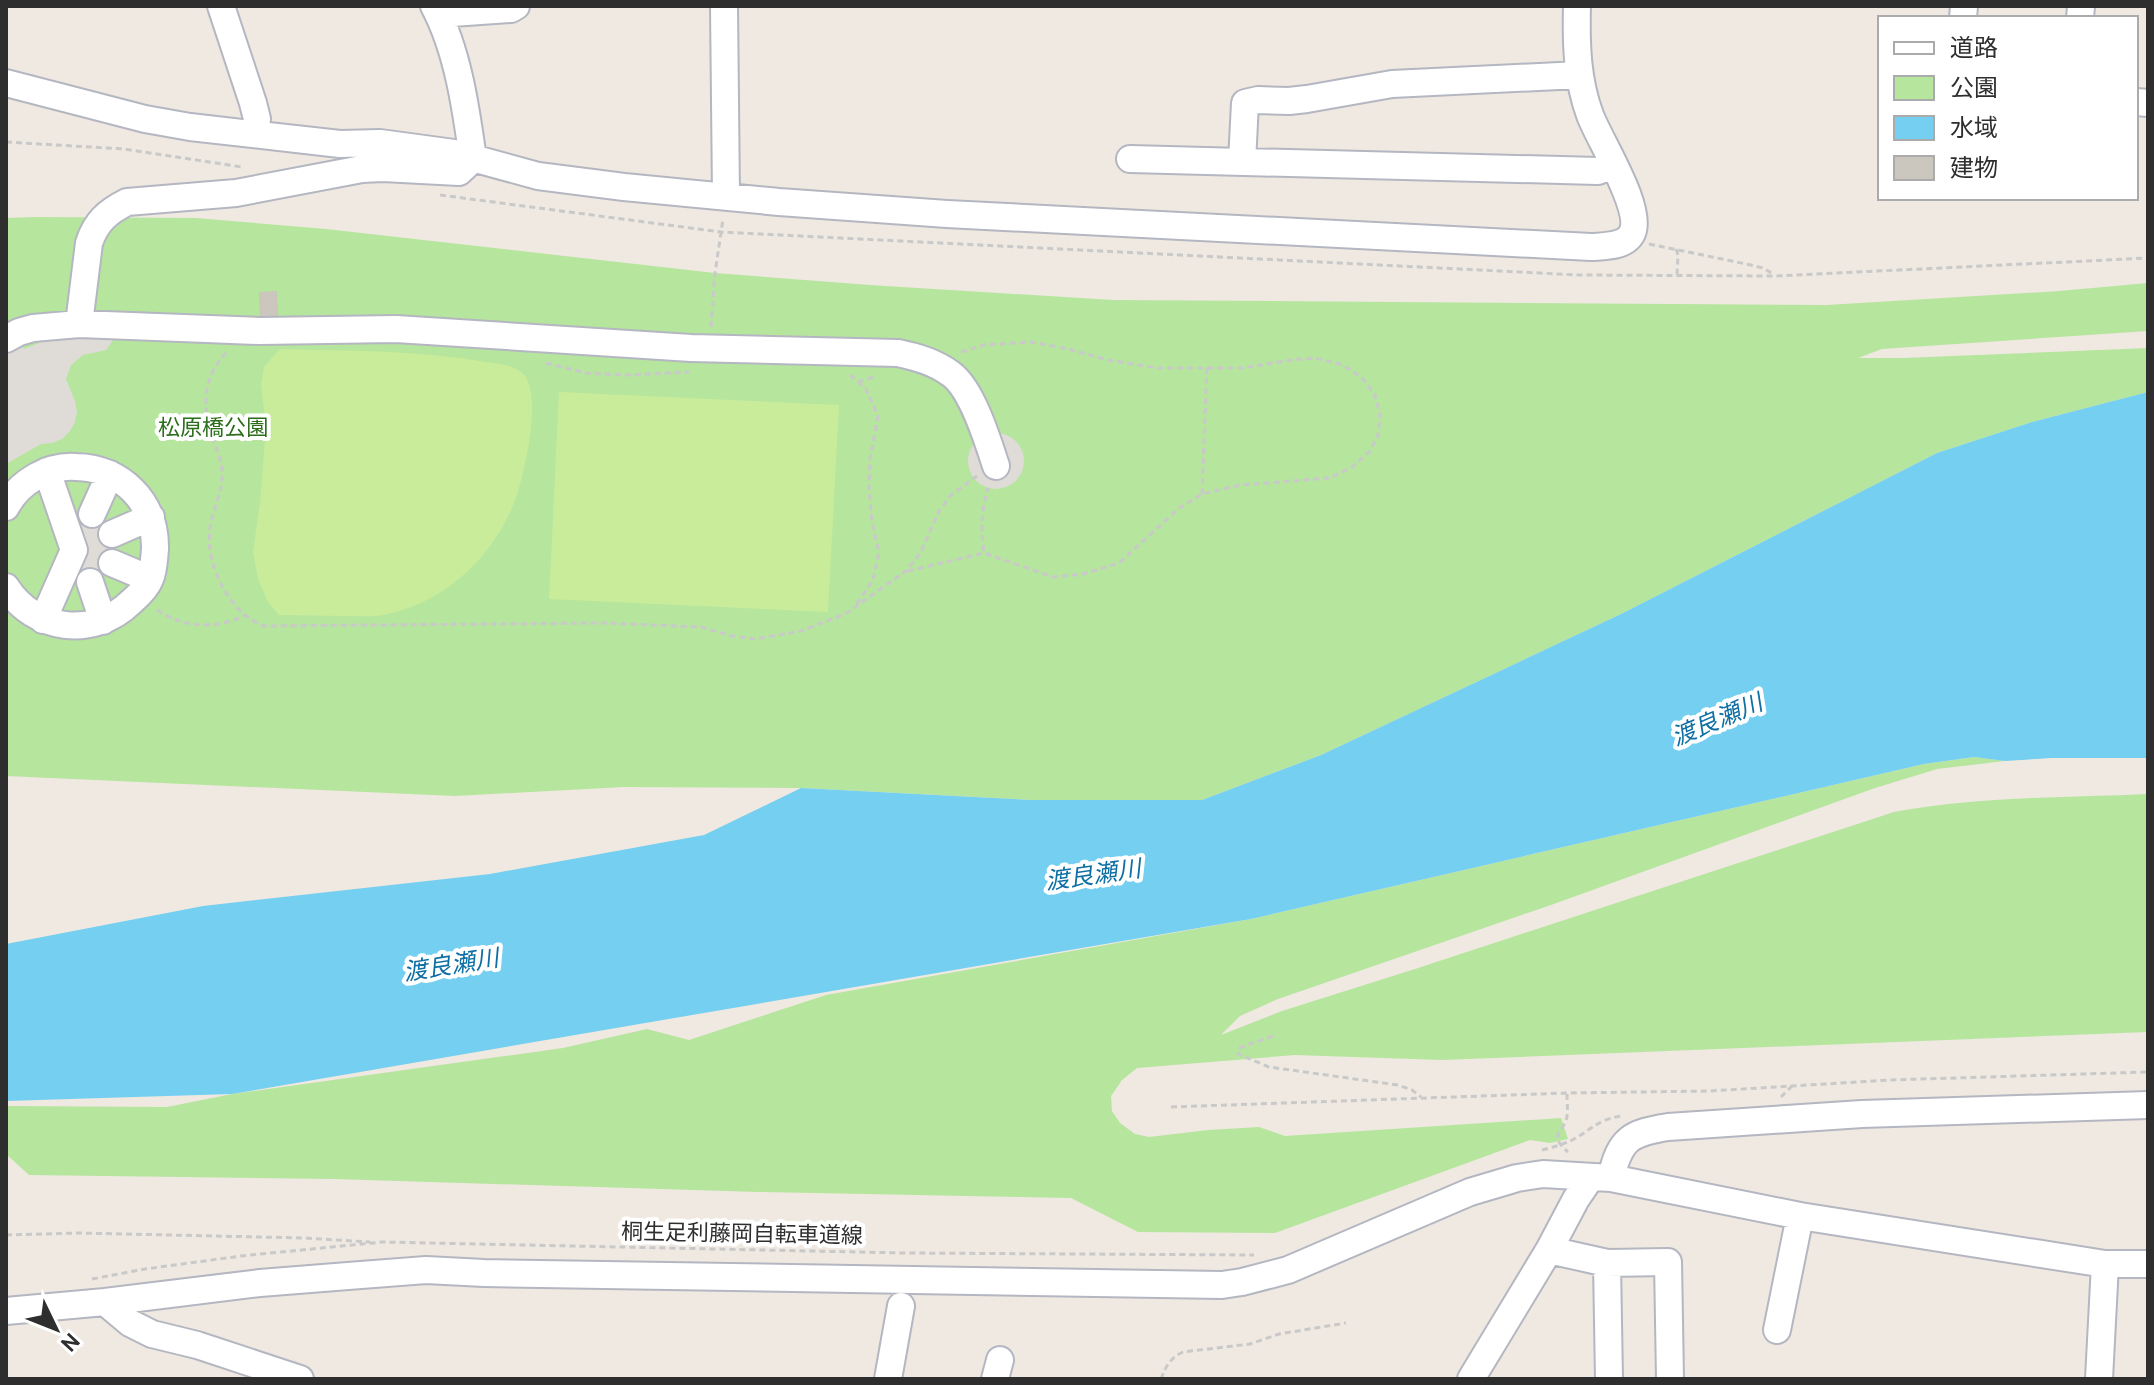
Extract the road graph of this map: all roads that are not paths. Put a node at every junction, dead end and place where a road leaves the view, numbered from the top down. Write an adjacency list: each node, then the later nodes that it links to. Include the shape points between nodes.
1 (221, 6): 8 (street, via 253,103)
2 (516, 6): 5 (street)
3 (724, 6): 13 (street)
4 (1577, 6): 6 (street)
5 (436, 10): 9 (street, via 457,69)
6 (1579, 75): 11 (street, via 1392,84 1245,103); 12 (street)
7 (6, 83): 8 (street, via 145,119)
8 (255, 134): 9 (street, via 380,143)
9 (473, 159): 13 (street, via 538,176); 14 (street, via 459,172 362,169 236,193 127,202 111,210 93,231)
10 (1130, 159): 11 (street)
11 (1242, 162): 12 (street, via 1598,171)
12 (1613, 165): 13 (street, via 1631,203 1633,229 1622,243 1610,246 947,214)
13 (726, 196)
14 (79, 324): 15 (street, via 33,328); 16 (street, via 259,331 396,329 709,348 898,353 954,376 972,403)
15 (6, 339)
16 (996, 466)
17 (47, 471): 18 (street, via 68,466); 19 (street, via 26,483); 27 (street, via 74,550)
18 (110, 474): 20 (street); 21 (street, via 139,497)
19 (6, 507)
20 (92, 514)
21 (151, 517): 22 (street); 26 (street, via 154,559)
22 (112, 534)
23 (112, 563): 26 (street)
24 (90, 582): 28 (street)
25 (6, 587): 27 (street)
26 (144, 588): 28 (street, via 122,611)
27 (43, 620): 28 (street, via 63,626)
28 (103, 621)
29 (2148, 1105): 30 (street, via 1862,1114 1668,1127 1641,1131 1629,1139)
30 (1601, 1177): 31 (street); 32 (street, via 1576,1199); 36 (street, via 1517,1178 1470,1192 1288,1270 1222,1285 426,1270)
31 (1800, 1216): 34 (street); 39 (street)
32 (1549, 1250): 33 (street); 42 (street)
33 (1607, 1263): 43 (street); 44 (street, via 1668,1262)
34 (2105, 1264): 35 (street); 45 (street)
35 (2148, 1264)
36 (105, 1302): 38 (street); 40 (street, via 152,1334)
37 (901, 1306): 41 (street)
38 (6, 1311)
39 (1777, 1330)
40 (300, 1379)
41 (888, 1379)
42 (1471, 1379)
43 (1609, 1379)
44 (1670, 1379)
45 (2099, 1379)

